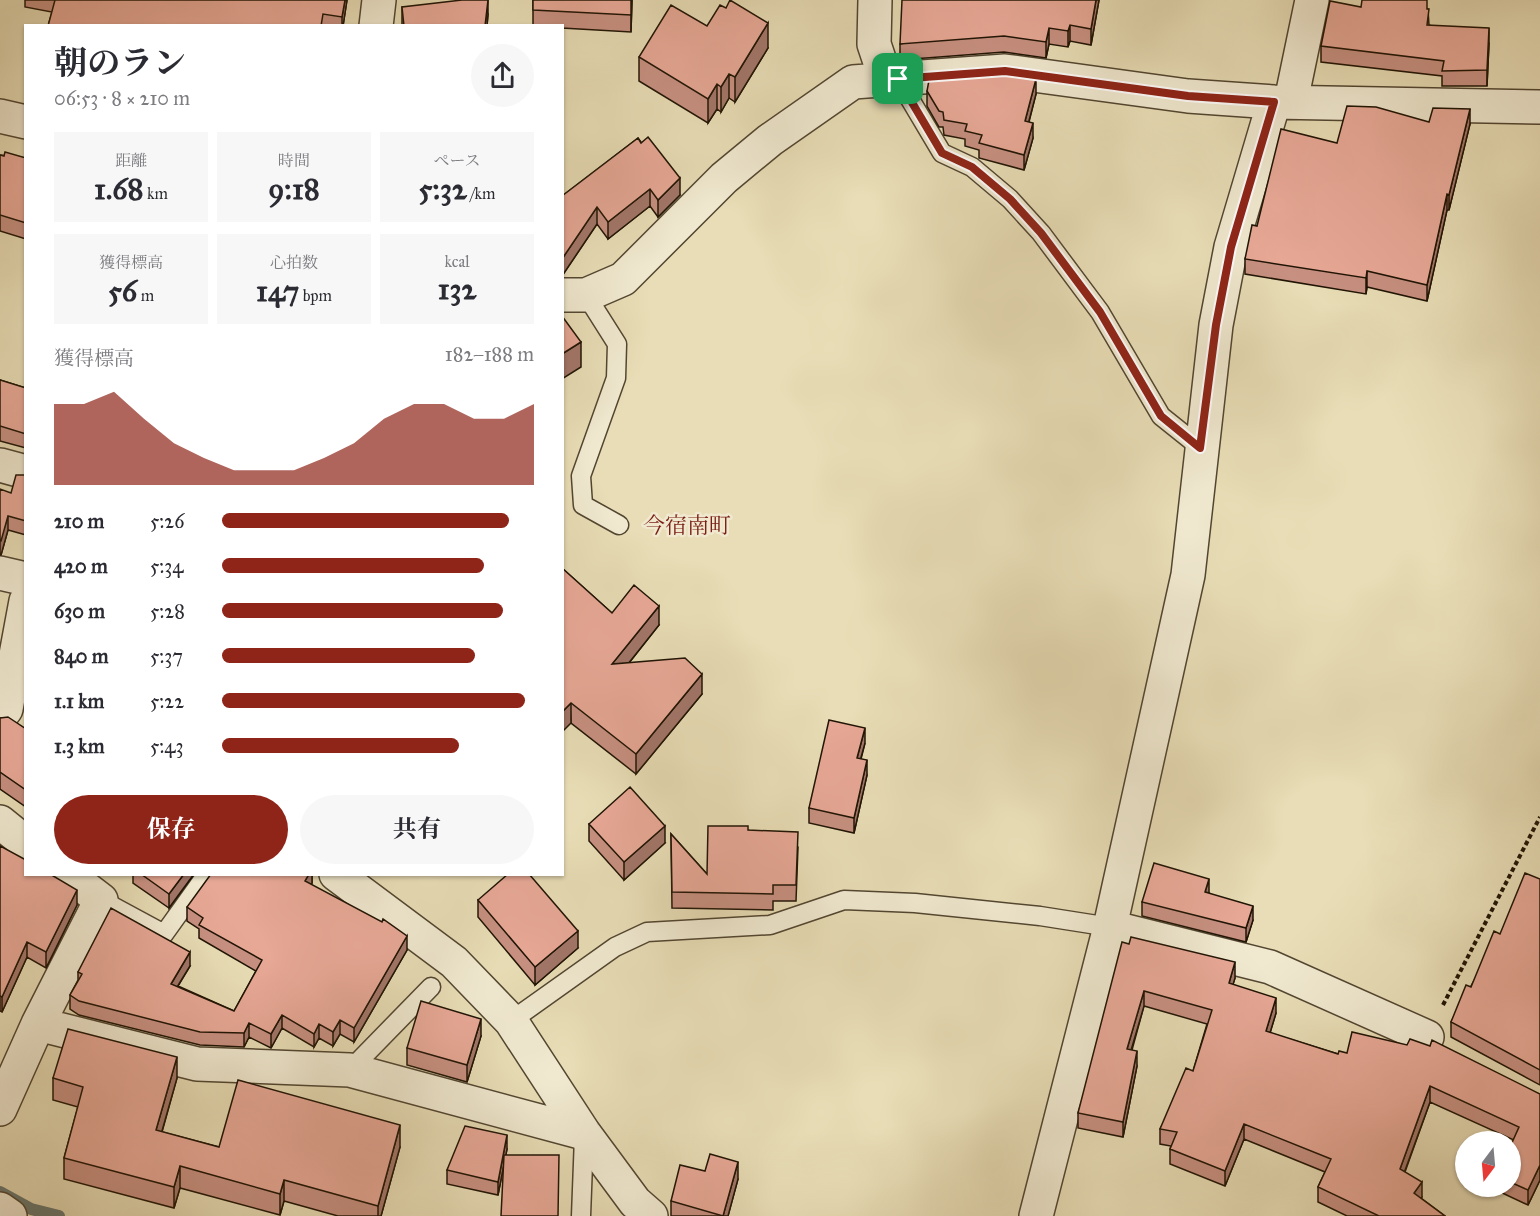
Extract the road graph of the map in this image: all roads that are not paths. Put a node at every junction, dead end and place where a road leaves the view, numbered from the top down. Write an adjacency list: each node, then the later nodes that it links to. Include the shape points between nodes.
1 (379, 0): 4 (street)
2 (875, 0): 5 (street)
3 (1312, 0): 8 (street)
4 (376, 24)
5 (874, 44): 6 (street); 7 (street)
6 (892, 79): 7 (street); 8 (street, via 1005,71 1188,96); 13 (lane, via 942,153 972,167 1010,199 1041,233 1100,312 1161,416)
7 (853, 82): 12 (street, via 770,140 724,178 622,279)
8 (1283, 101): 9 (street); 13 (street, via 1231,247)
9 (1540, 107)
10 (0, 116): 11 (street)
11 (24, 122)
12 (574, 295): 16 (lane, via 617,344 616,378 581,476 583,505)
13 (1200, 448): 27 (street, via 1188,575)
14 (0, 465): 15 (street)
15 (24, 471)
16 (619, 525)
17 (0, 573): 18 (street)
18 (24, 579)
19 (24, 612): 20 (street, via 6,709)
20 (0, 717)
21 (0, 822): 22 (street)
22 (24, 841)
23 (71, 876): 26 (street)
24 (206, 876): 26 (lane, via 164,934)
25 (339, 876): 29 (street, via 454,962)
26 (101, 900): 30 (street)
27 (1110, 927): 29 (lane, via 1006,913 844,900 770,924 647,932 615,947); 31 (street, via 1270,967); 39 (street)
28 (431, 987): 32 (lane)
29 (512, 1021): 34 (street)
30 (38, 1024): 32 (street, via 198,1064); 33 (street)
31 (1438, 1043)
32 (350, 1070): 34 (street)
33 (0, 1108)
34 (584, 1133): 37 (lane); 38 (street, via 635,1202)
35 (0, 1209): 36 (street)
36 (10, 1216)
37 (581, 1216)
38 (651, 1216)
39 (1036, 1216)

